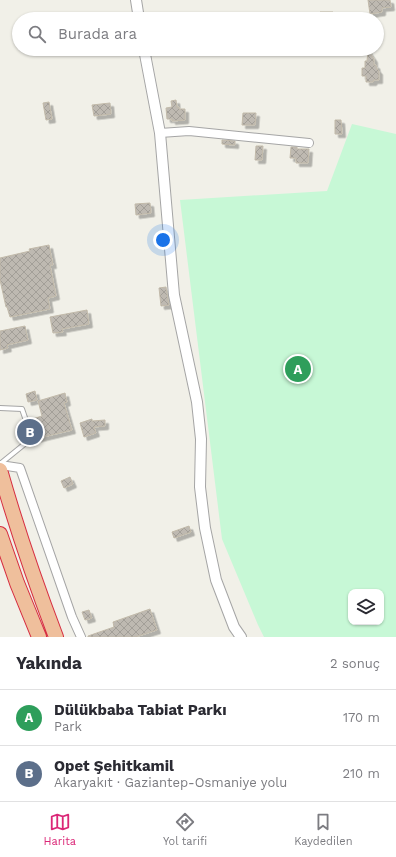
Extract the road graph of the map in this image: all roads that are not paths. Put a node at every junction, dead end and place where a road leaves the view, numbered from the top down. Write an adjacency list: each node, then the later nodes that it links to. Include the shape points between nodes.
1 (136, 0): 2 (street)
2 (138, 12)
3 (145, 56): 4 (street)
4 (160, 133): 5 (street, via 189,131); 13 (street, via 174,295 197,402 201,439 200,487 205,528 216,580)
5 (309, 143)
6 (0, 408): 7 (lane, via 22,409 32,438)
7 (0, 464): 12 (street, via 20,468)
8 (0, 470): 11 (highway)
9 (0, 534): 10 (highway)
10 (39, 637)
11 (56, 637)
12 (81, 637)
13 (241, 637)

